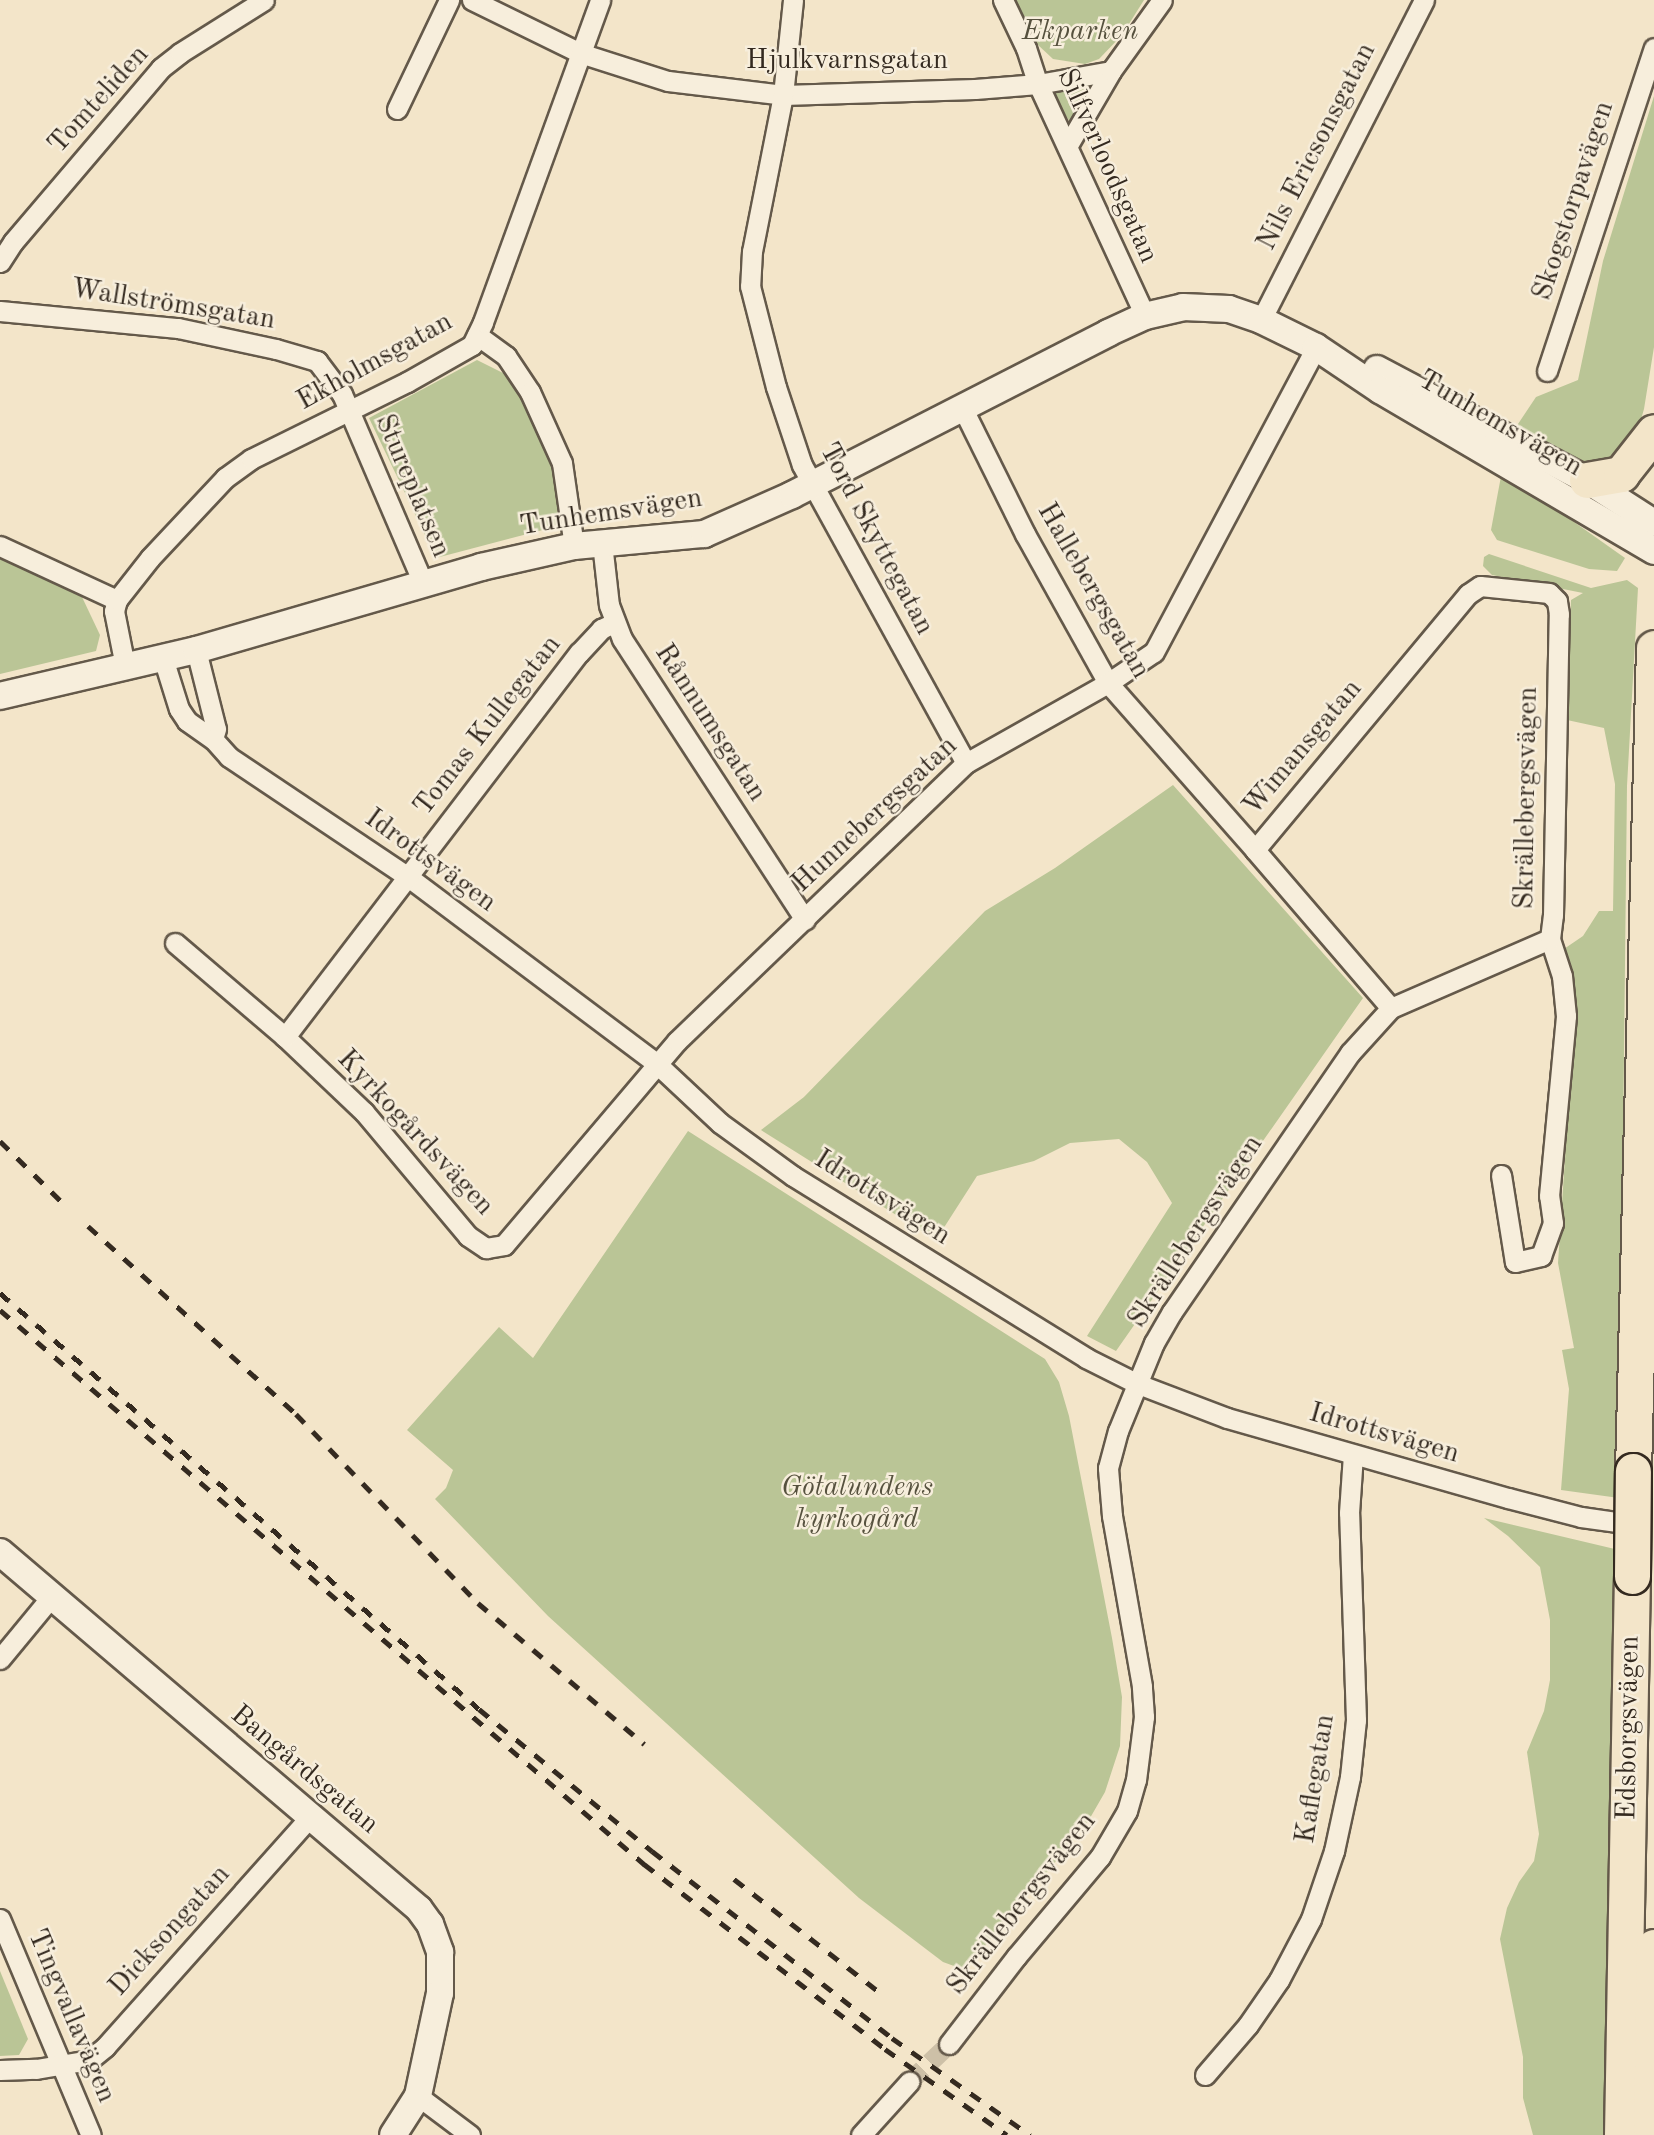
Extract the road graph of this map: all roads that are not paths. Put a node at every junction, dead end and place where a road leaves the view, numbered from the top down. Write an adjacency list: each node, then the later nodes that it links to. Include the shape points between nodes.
1 (264, 0): 16 (street, Tomteliden, via 161,68)
2 (449, 0): 14 (street)
3 (472, 0): 10 (street, Hjulkvarnsgatan)
4 (600, 0): 10 (street, Ekholmsgatan)
5 (793, 0): 13 (street, Tord Skyttegatan)
6 (1003, 0): 12 (street, Silfverloodsgatan)
7 (1162, 0): 11 (street)
8 (1424, 0): 19 (street, Nils Ericsonsgatan)
9 (1654, 48): 22 (street, Skogstorpavägen)
10 (580, 52): 13 (street, Hjulkvarnsgatan, via 668,81); 20 (street, Ekholmsgatan)
11 (1111, 71): 12 (street, Hjulkvarnsgatan); 15 (street)
12 (1038, 84): 13 (street, Hjulkvarnsgatan); 15 (street, Silfverloodsgatan)
13 (783, 95): 27 (street, Tord Skyttegatan, via 752,251 750,286 776,387)
14 (397, 109)
15 (1068, 145): 18 (street, Silfverloodsgatan)
16 (0, 262)
17 (0, 310): 24 (street, Wallströmsgatan, via 178,328 303,355 317,361 327,373)
18 (1145, 316): 19 (street, Tunhemsvägen, via 1208,306); 23 (street, Tunhemsvägen)
19 (1261, 320): 21 (street, Tunhemsvägen)
20 (477, 335): 24 (street, Ekholmsgatan, via 462,353); 31 (street, via 506,356 530,393 562,463)
21 (1316, 347): 26 (street, Tunhemsvägen, via 1368,365); 32 (street, Tunhemsvägen, via 1370,384); 41 (street, Hunnebergsgatan, via 1154,652)
22 (1547, 371)
23 (962, 407): 27 (street, Tunhemsvägen); 41 (street, Hallebergsgatan, via 1025,534)
24 (350, 412): 33 (street, Stureplatsen); 34 (street, Ekholmsgatan, via 251,459 225,478)
25 (1654, 432): 26 (highway, via 1621,474)
26 (1587, 480): 28 (street, Tunhemsvägen)
27 (812, 485): 29 (street, Tunhemsvägen, via 704,534); 44 (street, Tord Skyttegatan)
28 (1654, 523)
29 (602, 543): 31 (street, Tunhemsvägen); 36 (street, Rånnumsgatan)
30 (0, 546): 34 (street)
31 (573, 546): 33 (street, Tunhemsvägen)
32 (1654, 551)
33 (423, 583): 38 (street, Tunhemsvägen)
34 (117, 600): 40 (street, via 114,611)
35 (1557, 601): 45 (street, Wimansgatan, via 1549,593 1508,587 1480,586 1468,594); 48 (street, Skrällebergsvägen)
36 (614, 623): 46 (street, Tomas Kullegatan, via 601,629 579,653); 47 (street, Rånnumsgatan)
37 (1654, 648): 73 (highway, Edsborgsvägen, bridge)
38 (196, 650): 39 (street, Tunhemsvägen); 43 (street, via 216,729)
39 (163, 658): 40 (street, Tunhemsvägen); 43 (street, Idrottsvägen, via 179,709 198,731)
40 (125, 666): 42 (street, Tunhemsvägen)
41 (1108, 683): 44 (street, Hunnebergsgatan); 45 (street, Hallebergsgatan)
42 (0, 696)
43 (214, 739): 46 (street, Idrottsvägen, via 229,757)
44 (966, 763): 47 (street, Hunnebergsgatan)
45 (1255, 850): 50 (street, Wimansgatan)
46 (407, 876): 51 (street, Tomas Kullegatan); 52 (street, Idrottsvägen)
47 (804, 920): 52 (street, Hunnebergsgatan)
48 (1550, 939): 50 (street, Skrällebergsvägen); 53 (street, via 1562,976 1566,1016 1549,1196 1553,1223 1541,1256 1515,1262)
49 (175, 943): 51 (street, Kyrkogårdsvägen)
50 (1391, 1008): 54 (street, Skrällebergsvägen, via 1350,1053 1172,1312)
51 (285, 1037): 52 (street, Kyrkogårdsvägen, via 364,1112 468,1236 486,1248 503,1245)
52 (657, 1064): 54 (street, Idrottsvägen, via 720,1123 793,1176 1086,1358)
53 (1501, 1175)
54 (1138, 1384): 55 (street, Idrottsvägen, via 1204,1410); 63 (street, Skrällebergsvägen, via 1108,1468 1117,1551 1142,1686 1144,1717 1136,1780 1127,1811 1100,1857)
55 (1353, 1455): 56 (street, Idrottsvägen, via 1581,1517); 66 (street, Kaflegatan, via 1349,1513 1356,1720 1340,1827 1318,1900 1279,1980)
56 (1616, 1522)
57 (0, 1552): 58 (street, Bangårdsgatan)
58 (52, 1596): 59 (street); 60 (street, Bangårdsgatan)
59 (0, 1659)
60 (310, 1817): 64 (street, Dicksongatan, via 105,2047 89,2060); 68 (street, Bangårdsgatan, via 419,1909 430,1924 440,1952 440,1993)
61 (0, 1919): 64 (street, Tingvallavägen)
62 (1654, 1947): 74 (highway)
63 (949, 2044)
64 (61, 2062): 65 (street, Dicksongatan, via 36,2069); 69 (street, Tingvallavägen)
65 (0, 2070)
66 (1205, 2075)
67 (909, 2082): 72 (street)
68 (418, 2096): 70 (street); 71 (street)
69 (91, 2135)
70 (393, 2135)
71 (470, 2135)
72 (862, 2135)
73 (1622, 2135)
74 (1651, 2135)

